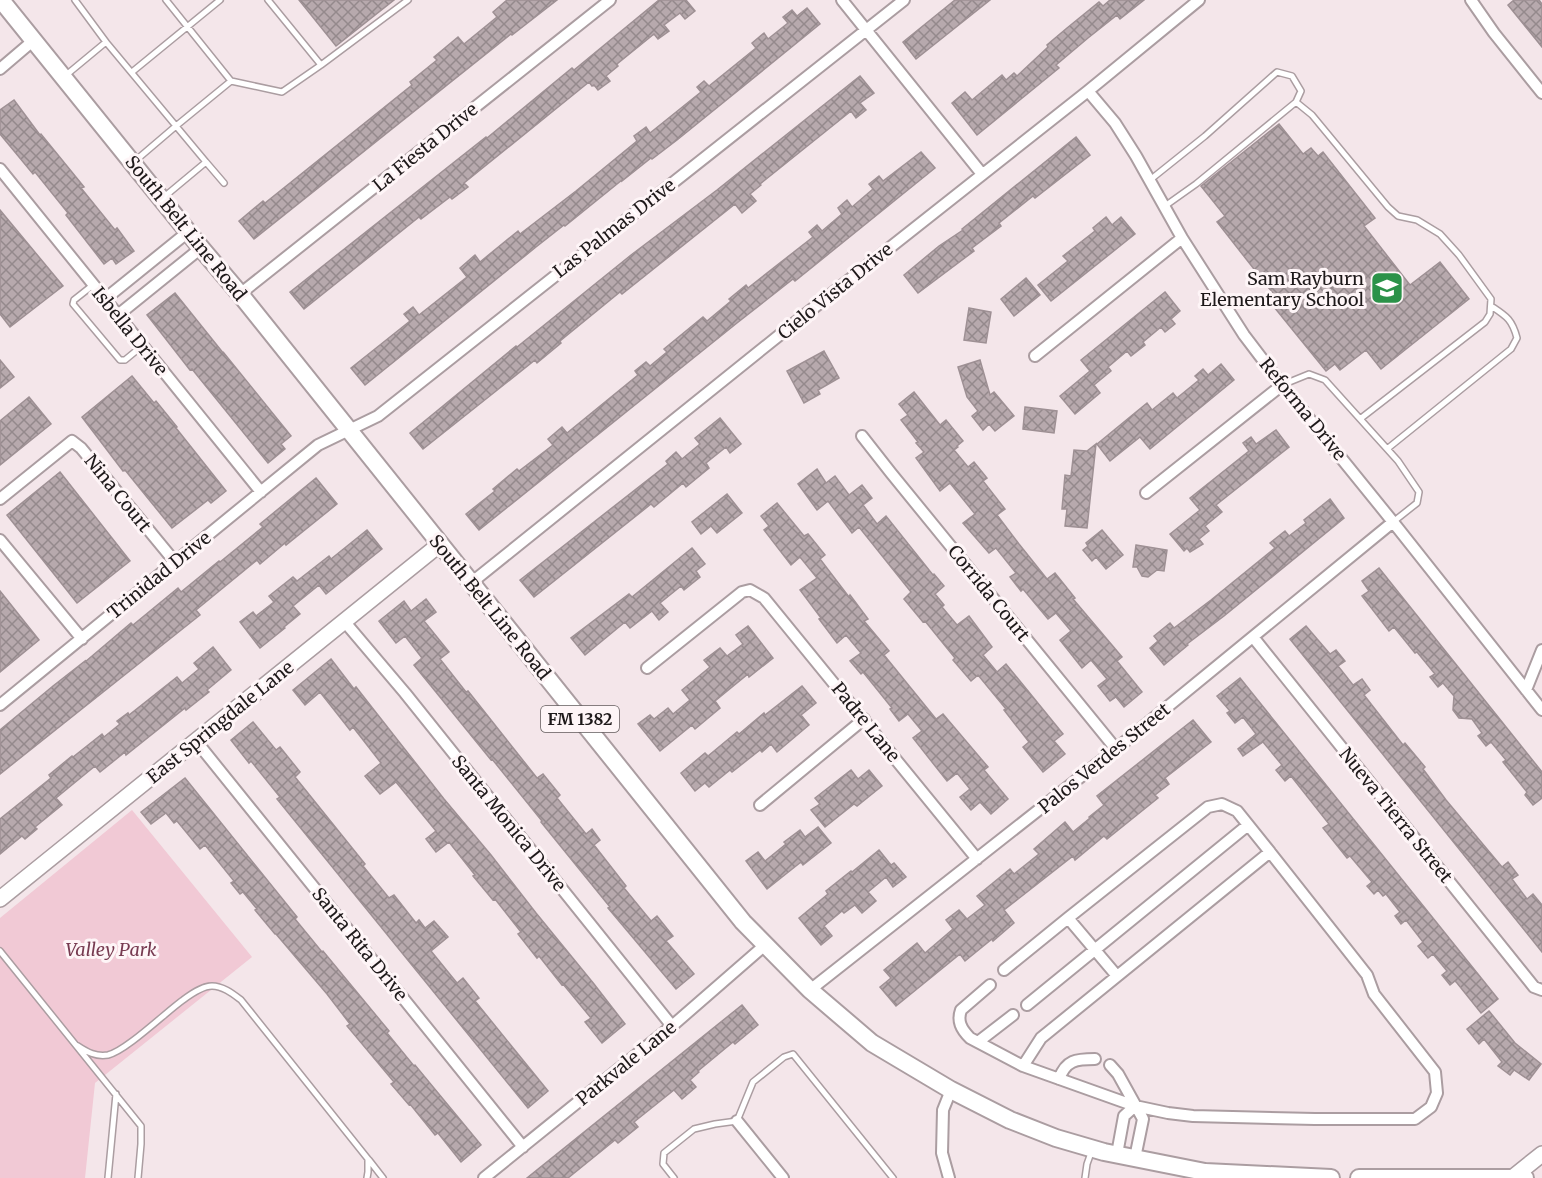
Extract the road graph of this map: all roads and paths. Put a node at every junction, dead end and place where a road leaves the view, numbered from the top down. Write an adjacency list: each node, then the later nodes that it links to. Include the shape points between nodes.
1 (1, 0): 14 (main road, South Belt Line Road / FM 1382)
2 (75, 0): 15 (lane)
3 (166, 0): 12 (lane)
4 (220, 0): 12 (lane)
5 (268, 0): 16 (lane)
6 (408, 0): 16 (lane)
7 (610, 0): 37 (street, La Fiesta Drive)
8 (842, 0): 13 (street)
9 (904, 0): 13 (street, Las Palmas Drive)
10 (1199, 0): 21 (street, Cielo Vista Drive)
11 (1471, 0): 22 (street)
12 (187, 27): 18 (lane); 20 (lane)
13 (866, 30): 28 (street); 45 (street, Las Palmas Drive, via 378,416)
14 (34, 40): 17 (street); 19 (main road, South Belt Line Road / FM 1382)
15 (106, 42): 18 (lane); 19 (lane)
16 (321, 65): 20 (lane, via 282,92)
17 (0, 69)
18 (132, 72): 24 (lane)
19 (63, 77): 26 (main road, South Belt Line Road / FM 1382)
20 (231, 81): 24 (lane)
21 (1088, 91): 28 (street, Cielo Vista Drive); 29 (street, Reforma Drive, via 1115,123)
22 (1542, 93)
23 (1296, 102): 29 (lane, via 1301,91 1292,75 1277,72); 32 (lane); 39 (lane, via 1312,115 1388,207 1398,216 1417,220 1440,234 1491,299)
24 (176, 126): 25 (lane); 26 (lane)
25 (206, 162): 30 (lane); 31 (lane)
26 (133, 164): 31 (main road, South Belt Line Road / FM 1382)
27 (0, 169): 36 (street, Isbella Drive)
28 (982, 174): 56 (street, Cielo Vista Drive)
29 (1150, 180): 32 (street, Reforma Drive)
30 (224, 183)
31 (161, 199): 33 (main road, South Belt Line Road / FM 1382)
32 (1165, 206): 34 (street, Reforma Drive)
33 (188, 232): 35 (main road, South Belt Line Road / FM 1382); 38 (street)
34 (1182, 238): 42 (street); 43 (street, Reforma Drive, via 1244,335)
35 (201, 248): 37 (main road, South Belt Line Road / FM 1382); 40 (street)
36 (93, 285): 38 (street, Isbella Drive); 41 (lane, via 73,304 120,360)
37 (240, 294): 45 (main road, South Belt Line Road / FM 1382)
38 (105, 299): 40 (street, Isbella Drive)
39 (1491, 306): 44 (lane, via 1485,322); 48 (lane, via 1513,324 1517,338 1511,349)
40 (118, 315): 41 (street, Isbella Drive)
41 (142, 346): 49 (street, Isbella Drive)
42 (1035, 356)
43 (1282, 385): 44 (lane, via 1309,374 1325,380); 50 (street); 52 (street, Reforma Drive)
44 (1360, 419): 48 (lane)
45 (349, 431): 47 (street, Las Palmas Drive); 54 (main road, South Belt Line Road / FM 1382)
46 (862, 436): 67 (street, Corrida Court)
47 (318, 445): 49 (street, Trinidad Drive)
48 (1387, 449): 52 (lane, via 1419,492 1417,503)
49 (261, 492): 55 (street, Trinidad Drive)
50 (1146, 493)
51 (0, 499): 55 (street, Nina Court, via 72,441)
52 (1394, 522): 58 (street, Palos Verdes Street); 62 (street, Reforma Drive)
53 (0, 540): 59 (street)
54 (440, 544): 56 (main road, South Belt Line Road / FM 1382); 57 (street, East Springdale Lane)
55 (175, 562): 59 (street, Trinidad Drive)
56 (471, 583): 74 (main road, South Belt Line Road / FM 1382)
57 (344, 621): 66 (street, East Springdale Lane); 84 (street, Santa Monica Drive)
58 (1253, 637): 67 (street, Palos Verdes Street); 81 (street, Nueva Tierra Street, via 1534,987)
59 (82, 639): 63 (street, Trinidad Drive)
60 (1542, 650): 62 (street)
61 (647, 669): 65 (street, Padre Lane, via 742,592 750,590 764,598)
62 (1526, 690): 64 (street, Reforma Drive)
63 (0, 705)
64 (1542, 710)
65 (864, 719): 68 (street); 71 (street, Padre Lane)
66 (196, 741): 72 (street, East Springdale Lane); 95 (street, Santa Rita Drive)
67 (1116, 749): 71 (street, Palos Verdes Street)
68 (760, 805)
69 (1248, 825): 70 (street); 73 (street, via 1237,811 1222,804 1208,807); 75 (street)
70 (1270, 852): 78 (street); 93 (street, via 1367,975 1374,994 1435,1072 1437,1093 1431,1107 1415,1119 1372,1120 1193,1116)
71 (977, 859): 80 (street, Palos Verdes Street)
72 (0, 899)
73 (1068, 918): 75 (street); 77 (street)
74 (765, 945): 80 (main road, South Belt Line Road / FM 1382); 84 (street, Parkvale Lane)
75 (1095, 949): 78 (street); 82 (street)
76 (0, 951): 86 (lane)
77 (1004, 970)
78 (1118, 976): 89 (street, via 1041,1038)
79 (990, 985): 85 (street, via 959,1014 964,1031)
80 (810, 990): 91 (main road, South Belt Line Road / FM 1382, via 872,1043)
81 (1542, 990)
82 (1027, 1005)
83 (1013, 1015): 85 (street)
84 (672, 1026): 95 (street, Parkvale Lane)
85 (978, 1042): 89 (street)
86 (78, 1046): 92 (lane); 100 (lane, via 87,1052 110,1054 128,1045 192,993 210,985 218,987 241,1000)
87 (1095, 1059): 90 (street, via 1071,1063)
88 (1110, 1065): 93 (street)
89 (1023, 1066): 90 (street)
90 (1059, 1079): 93 (street)
91 (951, 1090): 96 (main road, South Belt Line Road / FM 1382, via 1010,1120); 110 (street, via 943,1110 942,1153)
92 (116, 1094): 102 (lane); 103 (lane, via 141,1126)
93 (1135, 1106): 97 (street, via 1124,1116); 99 (street, via 1143,1119)
94 (737, 1121): 107 (lane, via 694,1129 664,1153 663,1164); 108 (street); 109 (lane, via 753,1082 793,1054)
95 (523, 1147): 106 (street, Parkvale Lane)
96 (1093, 1147): 97 (main road, South Belt Line Road / FM 1382); 111 (lane)
97 (1117, 1154): 99 (main road, South Belt Line Road / FM 1382)
98 (1542, 1154): 114 (street)
99 (1135, 1158): 101 (main road, South Belt Line Road / FM 1382, via 1205,1172)
100 (368, 1159): 104 (lane); 105 (lane)
101 (1283, 1177): 112 (main road, South Belt Line Road / FM 1382)
102 (108, 1178)
103 (138, 1178)
104 (367, 1178)
105 (383, 1178)
106 (483, 1178)
107 (674, 1178)
108 (783, 1178)
109 (893, 1178)
110 (949, 1178)
111 (1085, 1178)
112 (1331, 1178)
113 (1359, 1178): 114 (main road)
114 (1516, 1178)

